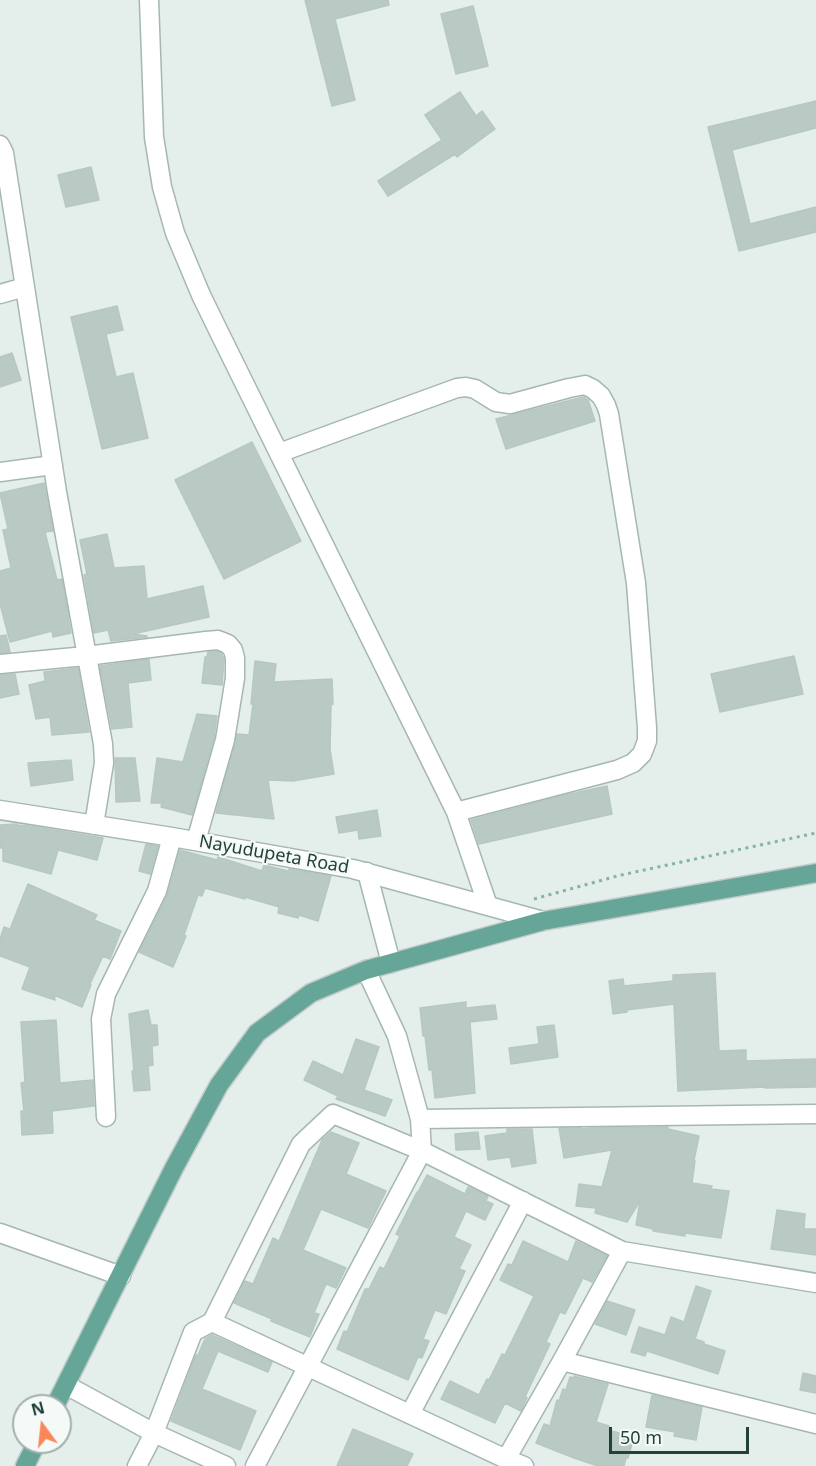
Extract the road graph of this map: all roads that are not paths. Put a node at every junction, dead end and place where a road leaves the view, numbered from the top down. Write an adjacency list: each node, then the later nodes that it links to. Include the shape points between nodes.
1 (149, 0): 5 (street, via 154,137 175,233)
2 (0, 145): 3 (street)
3 (25, 287): 4 (street); 6 (street)
4 (0, 294)
5 (279, 453): 11 (street); 11 (street, via 457,388 475,389 496,402 510,404 585,386 601,396 606,405 636,583 647,741 633,763 617,770)
6 (53, 465): 7 (street); 8 (street)
7 (0, 472)
8 (86, 656): 9 (street); 12 (street, via 104,763); 14 (street, via 218,640 233,650 235,678 225,740)
9 (0, 664)
10 (0, 810): 12 (street, Nayudupeta Road)
11 (456, 812): 17 (street)
12 (94, 825): 13 (street, Nayudupeta Road)
13 (172, 837): 14 (street, Nayudupeta Road); 22 (street, via 157,891 106,994 101,1019)
14 (196, 841): 15 (street, Nayudupeta Road)
15 (367, 873): 17 (street, Nayudupeta Road); 19 (street)
16 (816, 873): 18 (main road)
17 (488, 906): 18 (street, Nayudupeta Road)
18 (543, 921): 19 (main road)
19 (391, 963): 20 (main road)
20 (366, 970): 23 (street, via 397,1036); 28 (main road, via 311,993 257,1033 219,1084)
21 (816, 1114): 23 (street)
22 (106, 1117)
23 (420, 1119): 24 (street)
24 (422, 1151): 25 (street); 30 (street, via 333,1114 301,1144); 32 (street)
25 (522, 1201): 27 (street); 35 (street)
26 (0, 1233): 28 (street)
27 (622, 1251): 29 (street); 31 (street)
28 (121, 1276): 33 (main road)
29 (816, 1283)
30 (212, 1322): 32 (street); 37 (street, via 193,1332)
31 (562, 1361): 36 (street); 38 (street)
32 (308, 1367): 35 (street); 41 (street)
33 (66, 1385): 34 (main road); 37 (street)
34 (61, 1394)
35 (410, 1414): 38 (street)
36 (816, 1424)
37 (154, 1433): 39 (street); 40 (street)
38 (506, 1459): 42 (street)
39 (137, 1466)
40 (226, 1466)
41 (255, 1466)
42 (524, 1466)

